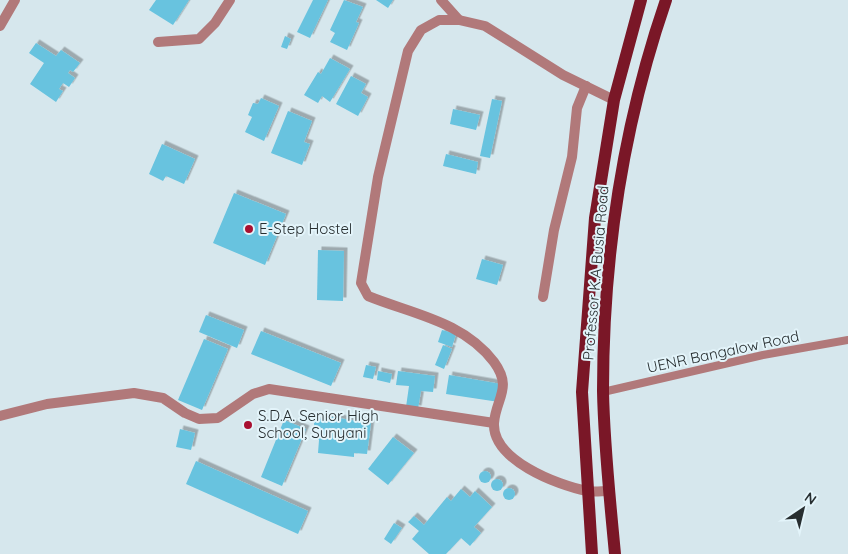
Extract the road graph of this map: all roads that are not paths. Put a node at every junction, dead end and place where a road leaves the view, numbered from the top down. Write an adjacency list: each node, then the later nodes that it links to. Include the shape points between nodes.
1 (15, 0): 6 (street)
2 (230, 0): 9 (street, via 215,24 199,40)
3 (440, 0): 7 (street)
4 (641, 0): 11 (main road, Professor K.A Busia Road)
5 (666, 0): 14 (main road, Professor K.A Busia Road, via 635,105 625,155 615,218)
6 (4, 9): 8 (street)
7 (459, 20): 10 (street, via 485,26); 16 (street, via 439,20 421,30 408,51 378,177 361,283 368,296 455,328 483,350 504,382)
8 (0, 26)
9 (158, 42)
10 (586, 86): 11 (street); 12 (street, via 577,108 572,157 554,230)
11 (614, 100): 18 (main road, Professor K.A Busia Road, via 594,218 586,311 582,392)
12 (543, 297)
13 (848, 340): 14 (lane, UENR Bangalow Road, via 763,355)
14 (603, 392): 17 (main road, Professor K.A Busia Road)
15 (0, 416): 16 (street, via 47,404 134,393 163,398 199,419 218,418 253,394 269,390)
16 (494, 423): 19 (street, via 496,439 526,468)
17 (608, 457): 18 (main road); 20 (main road, Professor K.A Busia Road)
18 (586, 459): 19 (main road, Professor K.A Busia Road)
19 (588, 491): 20 (street); 21 (main road, Professor K.A Busia Road)
20 (609, 491): 22 (main road, Professor K.A Busia Road)
21 (592, 554)
22 (615, 554)

